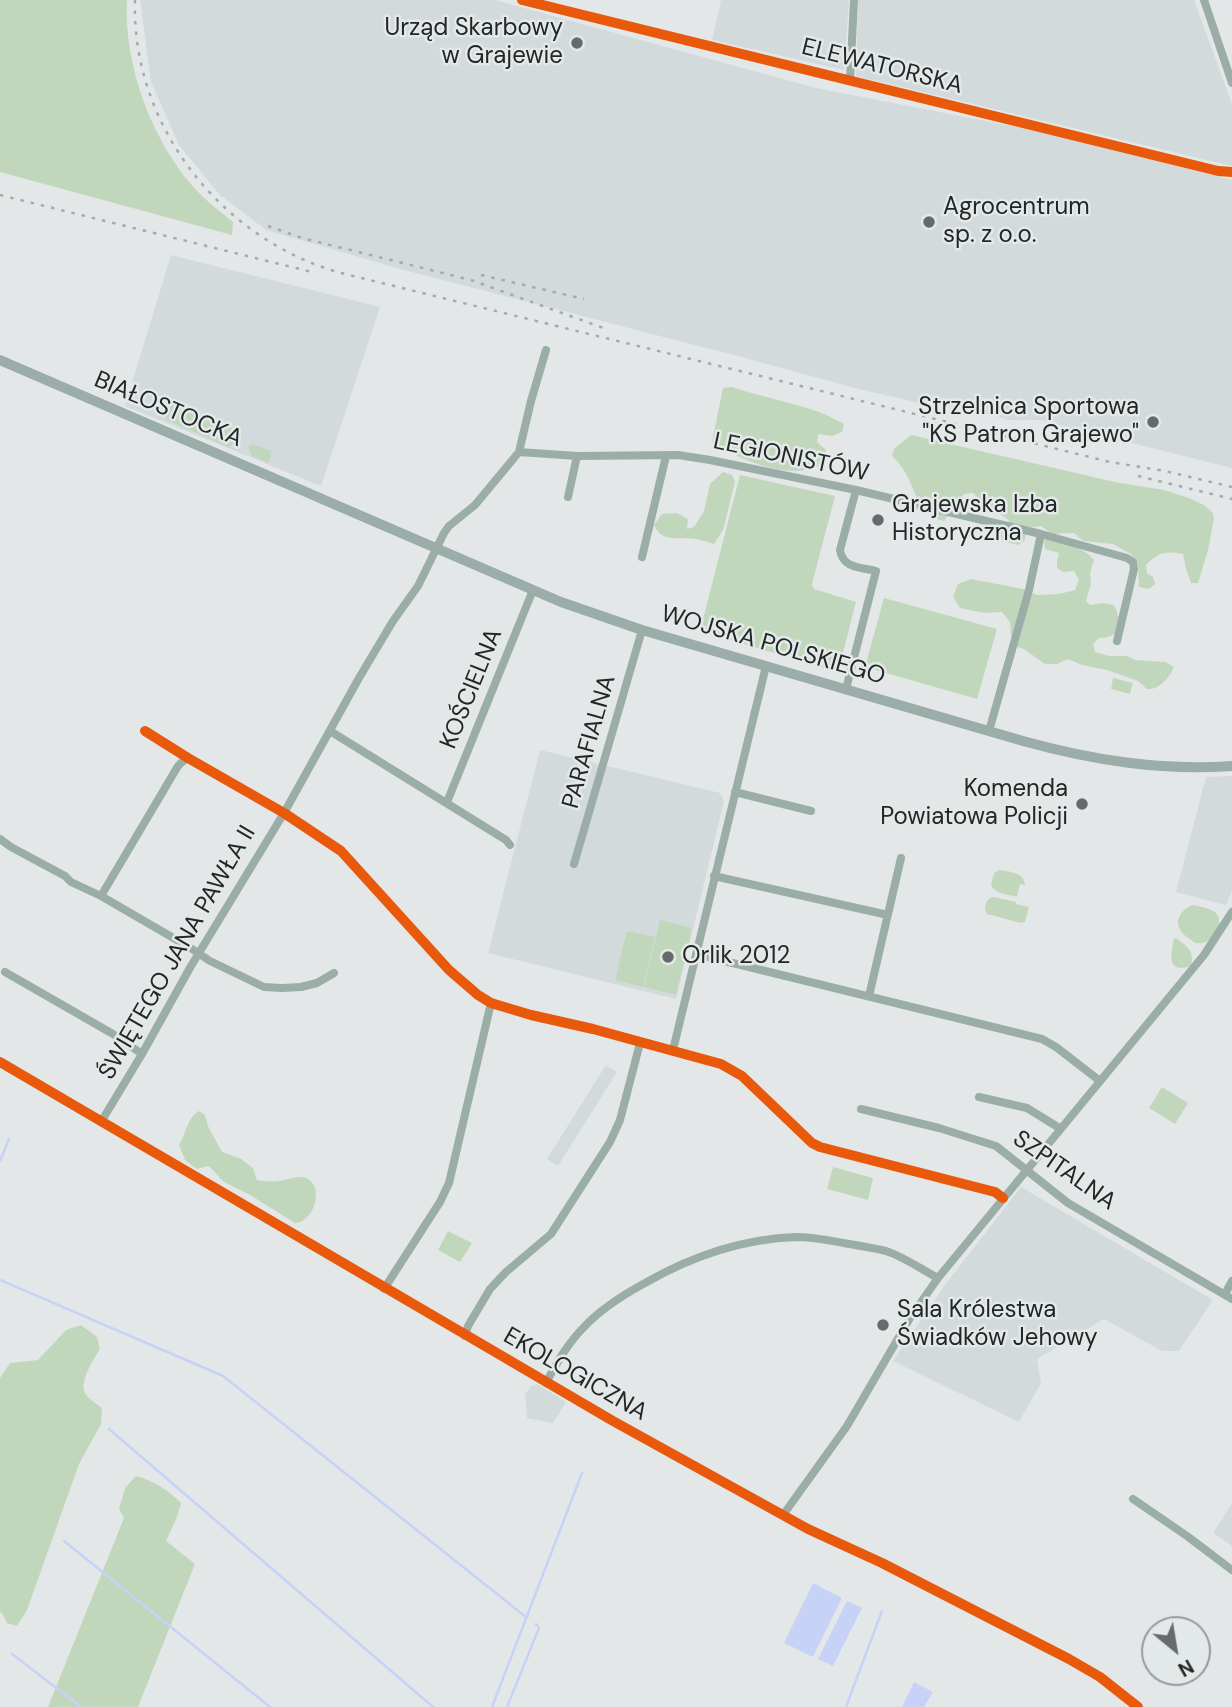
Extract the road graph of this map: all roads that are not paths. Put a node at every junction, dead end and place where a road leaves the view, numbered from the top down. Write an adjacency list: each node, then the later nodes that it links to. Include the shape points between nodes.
1 (522, 0): 4 (street, ELEWATORSKA)
2 (854, 0): 4 (street)
3 (1204, 0): 5 (street)
4 (850, 80): 6 (street, ELEWATORSKA)
5 (1232, 83)
6 (1232, 172)
7 (546, 350): 9 (street)
8 (0, 360): 14 (main road, BIAŁOSTOCKA)
9 (519, 452): 10 (street, LEGIONISTÓW); 16 (street, ŚWIĘTEGO JANA PAWŁA II, via 477,502 449,526)
10 (577, 456): 11 (street, LEGIONISTÓW); 13 (street)
11 (666, 456): 12 (street, LEGIONISTÓW, via 710,460); 17 (street)
12 (856, 490): 15 (street, LEGIONISTÓW); 22 (street, via 841,555 850,565 876,571)
13 (568, 497)
14 (320, 498): 16 (main road, WOJSKA POLSKIEGO)
15 (1041, 534): 20 (street, LEGIONISTÓW, via 1133,562); 25 (street)
16 (435, 548): 18 (main road, WOJSKA POLSKIEGO); 24 (street, ŚWIĘTEGO JANA PAWŁA II, via 418,586)
17 (642, 557)
18 (533, 590): 19 (main road, WOJSKA POLSKIEGO); 29 (street, KOŚCIELNA)
19 (642, 630): 21 (main road, WOJSKA POLSKIEGO); 35 (street, PARAFIALNA)
20 (1117, 641)
21 (766, 666): 22 (main road, WOJSKA POLSKIEGO); 28 (street)
22 (846, 690): 25 (main road, WOJSKA POLSKIEGO)
23 (145, 731): 26 (street)
24 (330, 731): 29 (street); 31 (street, ŚWIĘTEGO JANA PAWŁA II)
25 (989, 731): 27 (main road, WOJSKA POLSKIEGO, via 1116,762 1181,768)
26 (188, 758): 31 (street); 37 (street, via 178,766)
27 (1232, 766)
28 (735, 792): 30 (street); 36 (street)
29 (447, 802): 33 (street)
30 (811, 811)
31 (284, 813): 40 (street, ŚWIĘTEGO JANA PAWŁA II); 45 (street, via 341,850 449,970)
32 (0, 839): 37 (street)
33 (510, 845)
34 (901, 858): 39 (street)
35 (574, 864)
36 (714, 876): 39 (street); 41 (street)
37 (101, 896): 40 (street)
38 (1232, 912): 50 (street, via 1204,955)
39 (888, 915): 44 (street)
40 (199, 954): 43 (street, via 268,987 309,985); 48 (street, ŚWIĘTEGO JANA PAWŁA II)
41 (696, 954): 44 (street); 47 (street)
42 (5, 972): 48 (street)
43 (334, 973)
44 (869, 996): 50 (street, via 1042,1039)
45 (491, 1003): 46 (street); 59 (street, via 449,1183)
46 (640, 1043): 47 (street); 61 (street, via 610,1142 551,1234 490,1289)
47 (673, 1050): 56 (street, via 736,1071 820,1147 995,1192)
48 (142, 1054): 53 (street, ŚWIĘTEGO JANA PAWŁA II)
49 (0, 1062): 53 (street, EKOLOGICZNA)
50 (1100, 1081): 54 (street)
51 (979, 1097): 54 (street, via 1033,1110)
52 (861, 1109): 55 (street, SZPITALNA, via 991,1144)
53 (101, 1122): 59 (street, EKOLOGICZNA)
54 (1061, 1129): 55 (street)
55 (1026, 1170): 56 (street); 60 (street, SZPITALNA, via 1069,1203)
56 (1003, 1199): 57 (street)
57 (938, 1278): 62 (street, via 883,1251 822,1240 798,1237 729,1247 675,1266 602,1310 565,1349); 64 (street, via 847,1426)
58 (1232, 1282): 60 (street)
59 (384, 1289): 61 (street, EKOLOGICZNA)
60 (1228, 1297)
61 (465, 1336): 62 (street, EKOLOGICZNA)
62 (546, 1382): 64 (street, EKOLOGICZNA)
63 (1133, 1499): 65 (street)
64 (783, 1516): 66 (street, EKOLOGICZNA, via 1065,1657)
65 (1232, 1570)
66 (1138, 1707)

